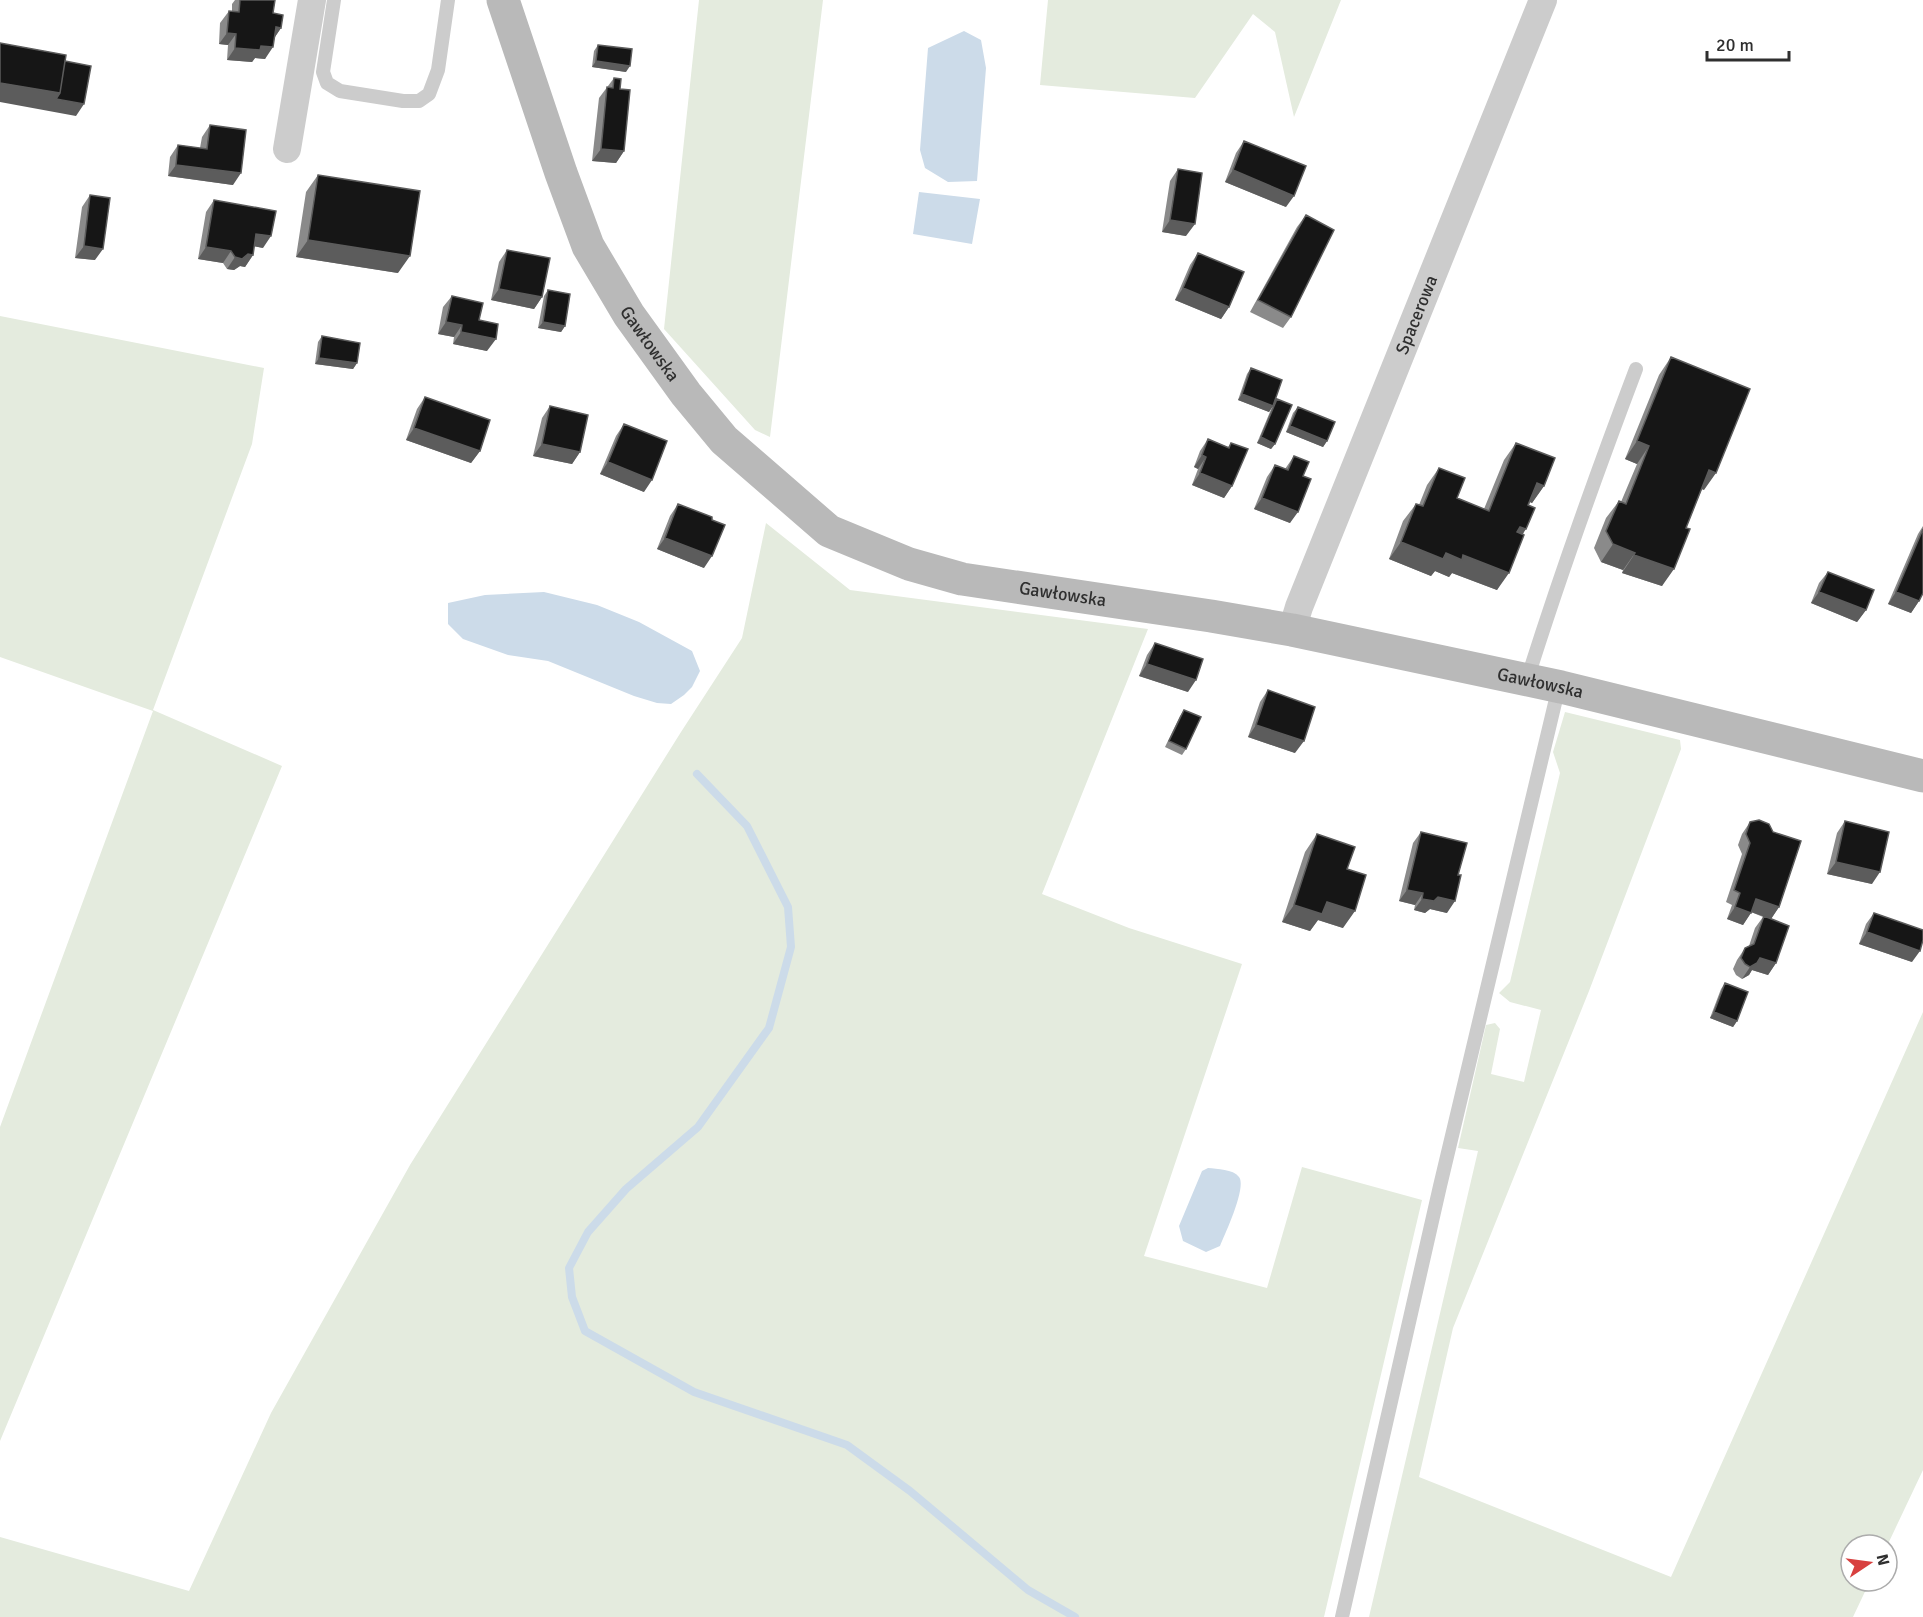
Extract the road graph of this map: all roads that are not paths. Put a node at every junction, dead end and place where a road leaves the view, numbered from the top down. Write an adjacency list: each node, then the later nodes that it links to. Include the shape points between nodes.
1 (312, 0): 6 (street)
2 (334, 0): 3 (lane, via 323,72 327,83 340,91 403,101 419,101 429,94 438,69)
3 (448, 0)
4 (502, 0): 8 (street, Gawłowska, via 588,246 629,315 724,440 829,531 909,564 962,579)
5 (1543, 0): 8 (street, Spacerowa)
6 (287, 149)
7 (1636, 369): 9 (lane, via 1577,527)
8 (1292, 630): 9 (street, Gawłowska)
9 (1527, 680): 10 (street, Gawłowska)
10 (1561, 687): 11 (street, Gawłowska); 12 (lane, via 1443,1175)
11 (1923, 776)
12 (1342, 1617)

